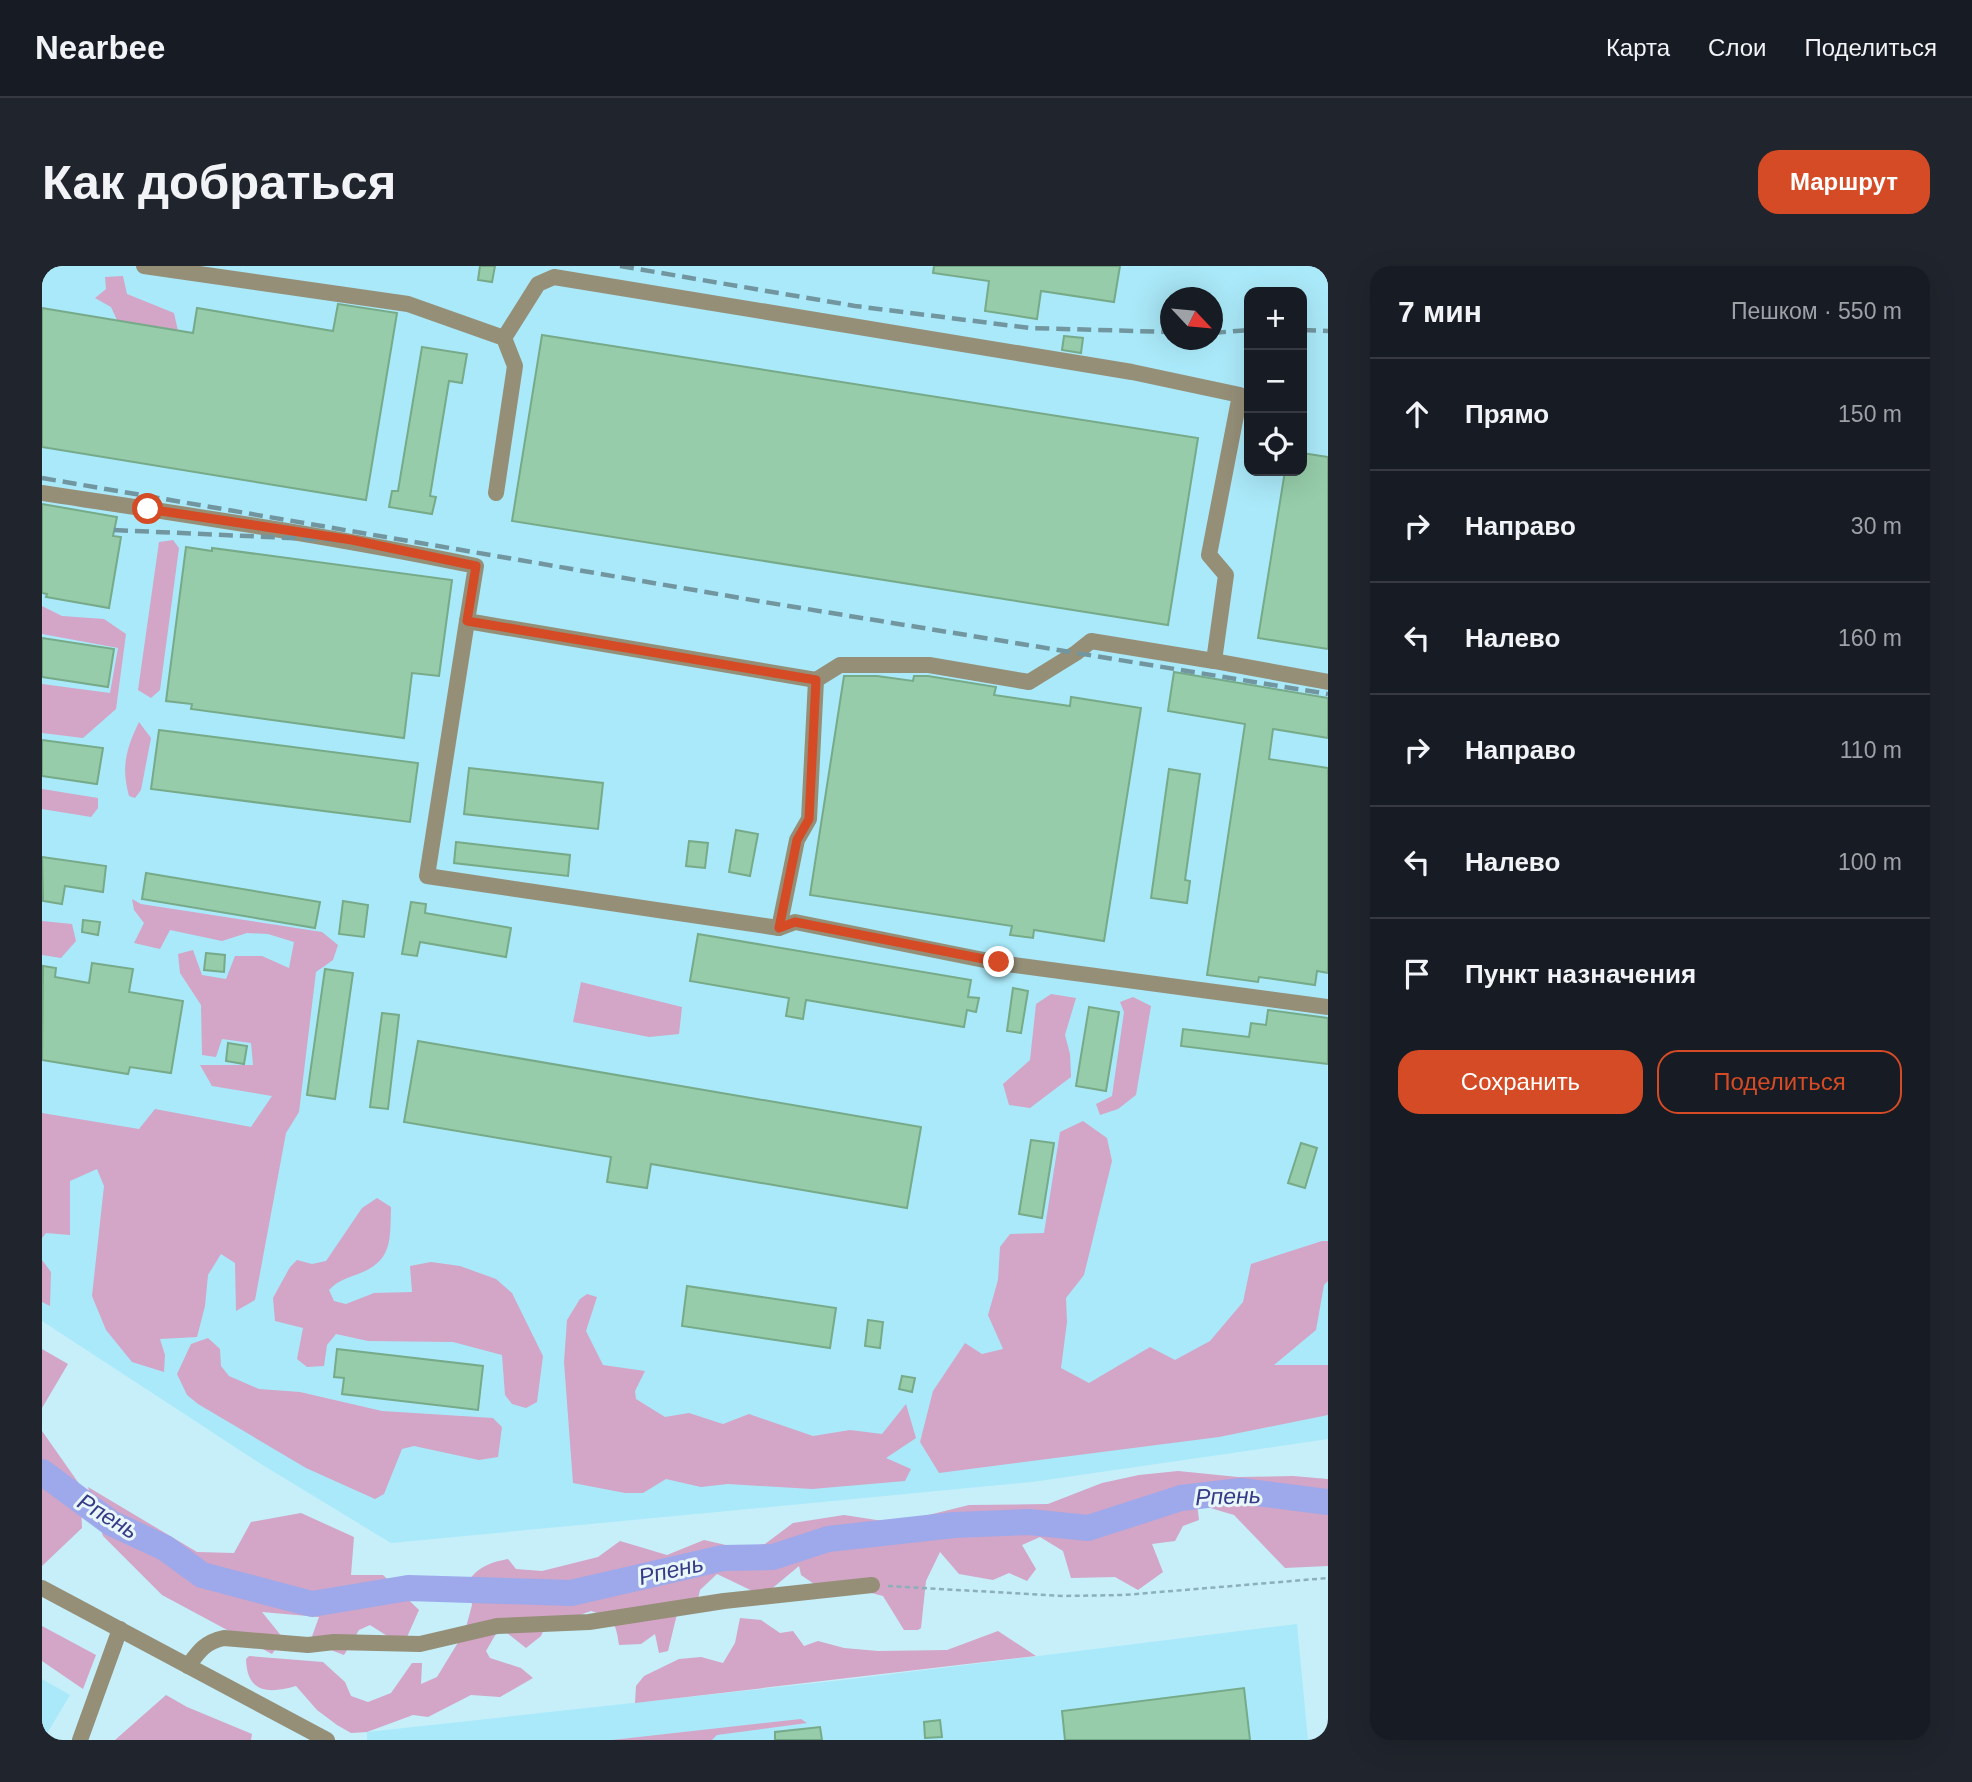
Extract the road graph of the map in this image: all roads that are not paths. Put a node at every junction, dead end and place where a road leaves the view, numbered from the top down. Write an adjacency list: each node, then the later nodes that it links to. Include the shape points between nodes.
1 (144, 266): 2 (lane, via 408,304)
2 (504, 338): 4 (lane, via 515,366); 6 (lane, via 538,285 554,277 1132,372 1240,395 1209,555 1226,575)
3 (42, 493): 5 (lane, via 352,540 476,566)
4 (496, 493)
5 (467, 621): 7 (lane); 9 (lane, via 427,876)
6 (1214, 661): 7 (lane, via 1091,641 1029,682 929,665 839,665); 8 (lane)
7 (816, 680): 9 (lane, via 809,819 797,840)
8 (1328, 682)
9 (779, 928): 10 (lane, via 795,922 999,962)
10 (1328, 1007)
11 (872, 1585): 14 (lane, via 589,1622 496,1626 420,1644 308,1645 223,1638 202,1646)
12 (42, 1588): 13 (lane)
13 (120, 1629): 14 (lane); 15 (lane)
14 (188, 1665): 16 (lane)
15 (79, 1740)
16 (327, 1740)

